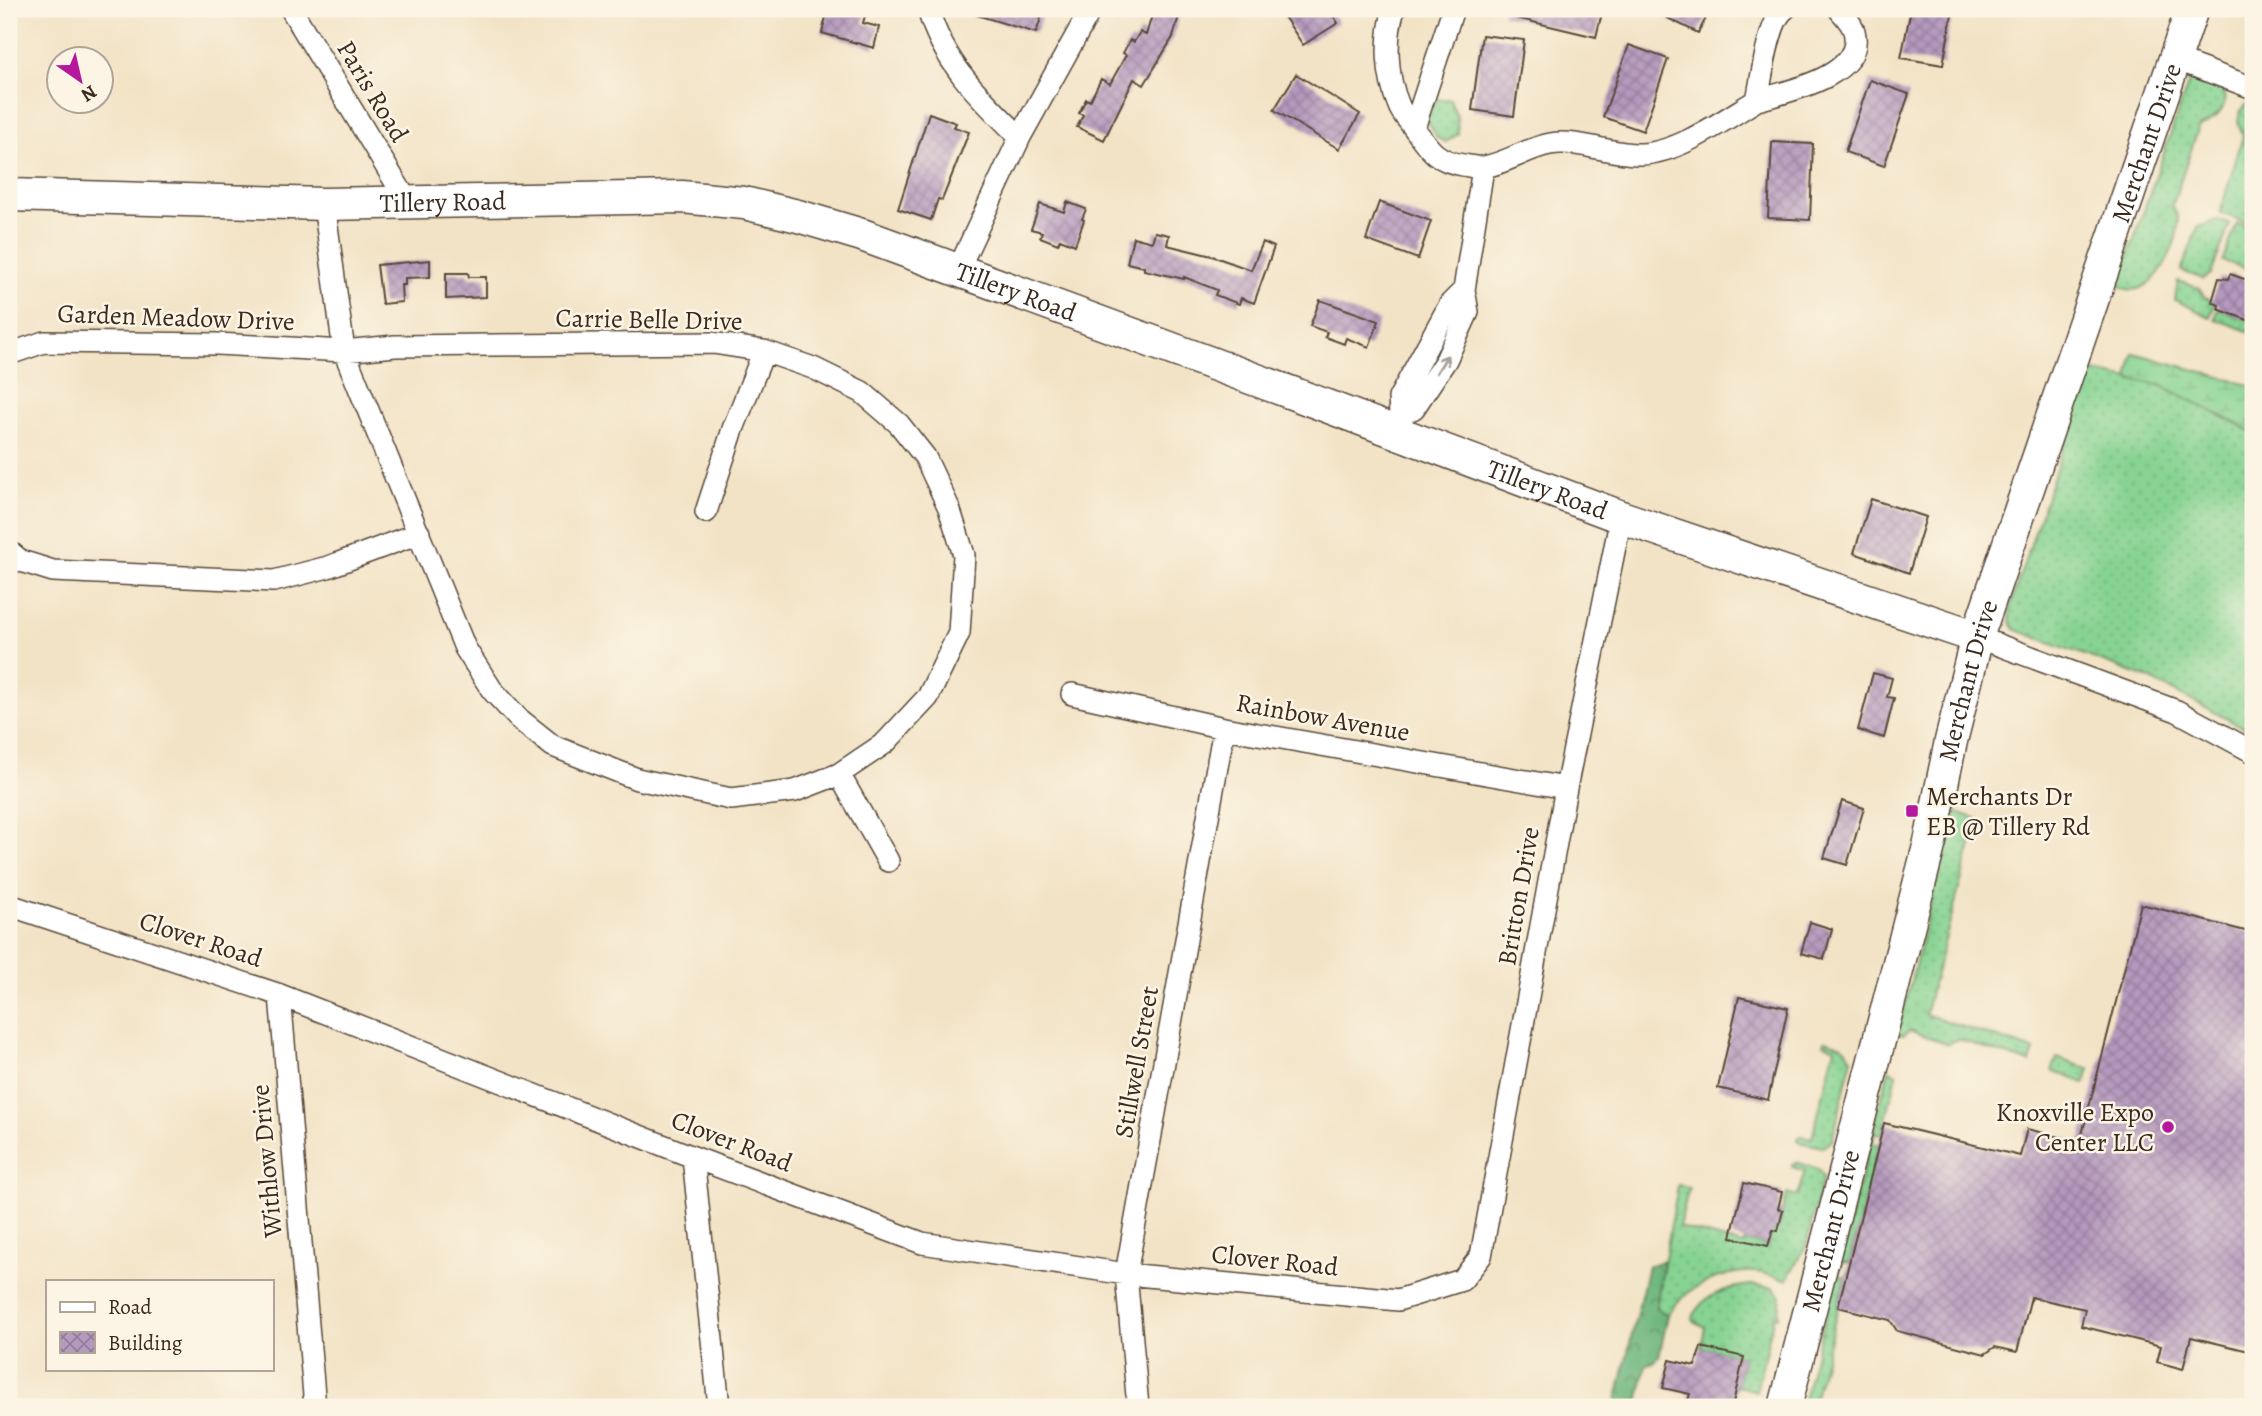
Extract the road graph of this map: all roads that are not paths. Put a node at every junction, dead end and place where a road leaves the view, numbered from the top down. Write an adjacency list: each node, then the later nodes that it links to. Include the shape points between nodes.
1 (291, 9): 16 (street, Paris Road)
2 (928, 9): 13 (street, via 959,73)
3 (1091, 9): 13 (street)
4 (1394, 9): 12 (street, via 1388,57 1391,80 1399,108)
5 (1453, 9): 12 (street)
6 (1785, 9): 11 (street, via 1773,27)
7 (1839, 9): 11 (street, via 1853,29 1855,42 1849,57 1816,83)
8 (2192, 9): 9 (street, Merchant Drive)
9 (2175, 59): 10 (street); 27 (street, Merchant Drive)
10 (2253, 88)
11 (1757, 100): 14 (street, via 1673,147 1642,154 1549,144)
12 (1414, 128): 14 (street, via 1446,163)
13 (1020, 137): 18 (street)
14 (1483, 168): 22 (street, via 1464,290 1450,304 1399,398)
15 (9, 195): 17 (street, Tillery Road)
16 (407, 201): 17 (street, Tillery Road); 18 (street, Tillery Road, via 682,197 744,203 811,219)
17 (324, 204): 19 (street, Carrie Belle Drive)
18 (958, 270): 22 (street, Tillery Road)
19 (344, 351): 20 (street, Carrie Belle Drive, via 409,346 713,343); 21 (street, Garden Meadow Drive, via 44,342); 25 (street, Carrie Belle Drive)
20 (764, 351): 23 (street); 31 (street, Carrie Belle Drive, via 862,392 900,424 925,457 964,555 959,633 928,697 885,743)
21 (9, 354)
22 (1396, 423): 24 (street, Tillery Road)
23 (706, 512)
24 (1621, 517): 27 (street, Tillery Road); 32 (street, Britton Drive)
25 (419, 533): 26 (street, via 328,568 274,581 53,572 21,561); 31 (street, Carrie Belle Drive, via 465,648 492,691 554,746 636,779 731,799 795,791)
26 (9, 551)
27 (1977, 637): 30 (street, via 2177,711); 42 (street, Merchant Drive, via 1930,842)
28 (1072, 694): 29 (street, Rainbow Avenue)
29 (1224, 728): 32 (street, Rainbow Avenue); 37 (street, Stillwell Street)
30 (2253, 752)
31 (839, 775): 33 (street)
32 (1566, 788): 38 (street, Britton Drive, via 1481,1256)
33 (888, 861)
34 (9, 905): 35 (street, Clover Road)
35 (280, 995): 36 (street, Clover Road); 39 (street, Withlow Drive)
36 (694, 1157): 37 (street, Clover Road, via 922,1243); 40 (street)
37 (1126, 1274): 38 (street, Clover Road, via 1398,1300); 41 (street, Stillwell Street)
38 (1462, 1280)
39 (315, 1407)
40 (719, 1407)
41 (1138, 1407)
42 (1785, 1407)

